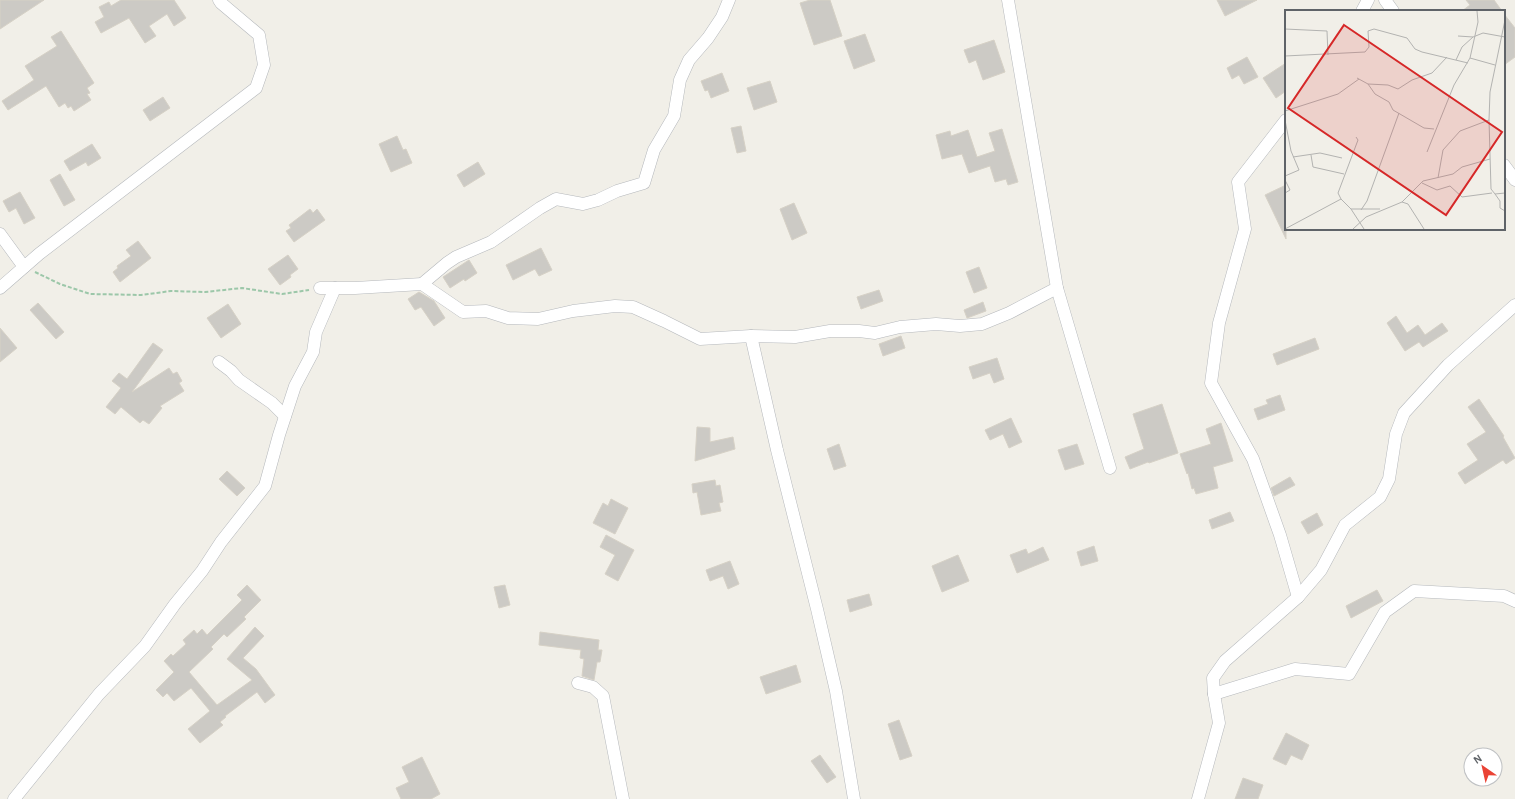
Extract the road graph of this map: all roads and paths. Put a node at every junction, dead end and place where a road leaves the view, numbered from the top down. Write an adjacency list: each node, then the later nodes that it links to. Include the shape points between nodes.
1 (219, 0): 12 (street, via 259,35 264,65 256,88)
2 (729, 0): 13 (street, via 722,17 708,38 689,60 680,80 674,116 654,150 644,182 583,204 556,199 491,242 446,263)
3 (1008, 0): 17 (street)
4 (1368, 0): 6 (street)
5 (1385, 0): 7 (street)
6 (1363, 10)
7 (1392, 10)
8 (1285, 121): 23 (street, via 1238,182 1245,229 1219,323 1211,383 1253,459 1280,535)
9 (1505, 166): 10 (street)
10 (1515, 180)
11 (0, 234): 12 (street)
12 (24, 267): 14 (street); 15 (path, via 60,284 90,294 141,295 242,288 282,294)
13 (422, 284): 16 (street); 19 (street, via 463,312 486,311 508,318 538,319 573,310 633,307 700,339)
14 (0, 288)
15 (320, 288): 16 (street)
16 (335, 288): 21 (street, via 316,332 313,352 295,386)
17 (1057, 288): 19 (street, via 982,324 900,327 875,333 830,331 795,337); 22 (street)
18 (1515, 305): 23 (street, via 1448,365 1404,413 1396,434 1388,479 1380,497 1345,525 1321,570)
19 (751, 336): 29 (street, via 836,691)
20 (219, 362): 21 (street)
21 (285, 416): 27 (street, via 265,486 145,646 99,694)
22 (1110, 468)
23 (1298, 597): 26 (street, via 1225,661 1213,678)
24 (1515, 601): 26 (street, via 1504,596 1414,591 1385,612 1349,674 1295,669)
25 (578, 683): 28 (street, via 593,688 603,696)
26 (1214, 694): 30 (street, via 1219,723)
27 (14, 799)
28 (623, 799)
29 (854, 799)
30 (1198, 799)

